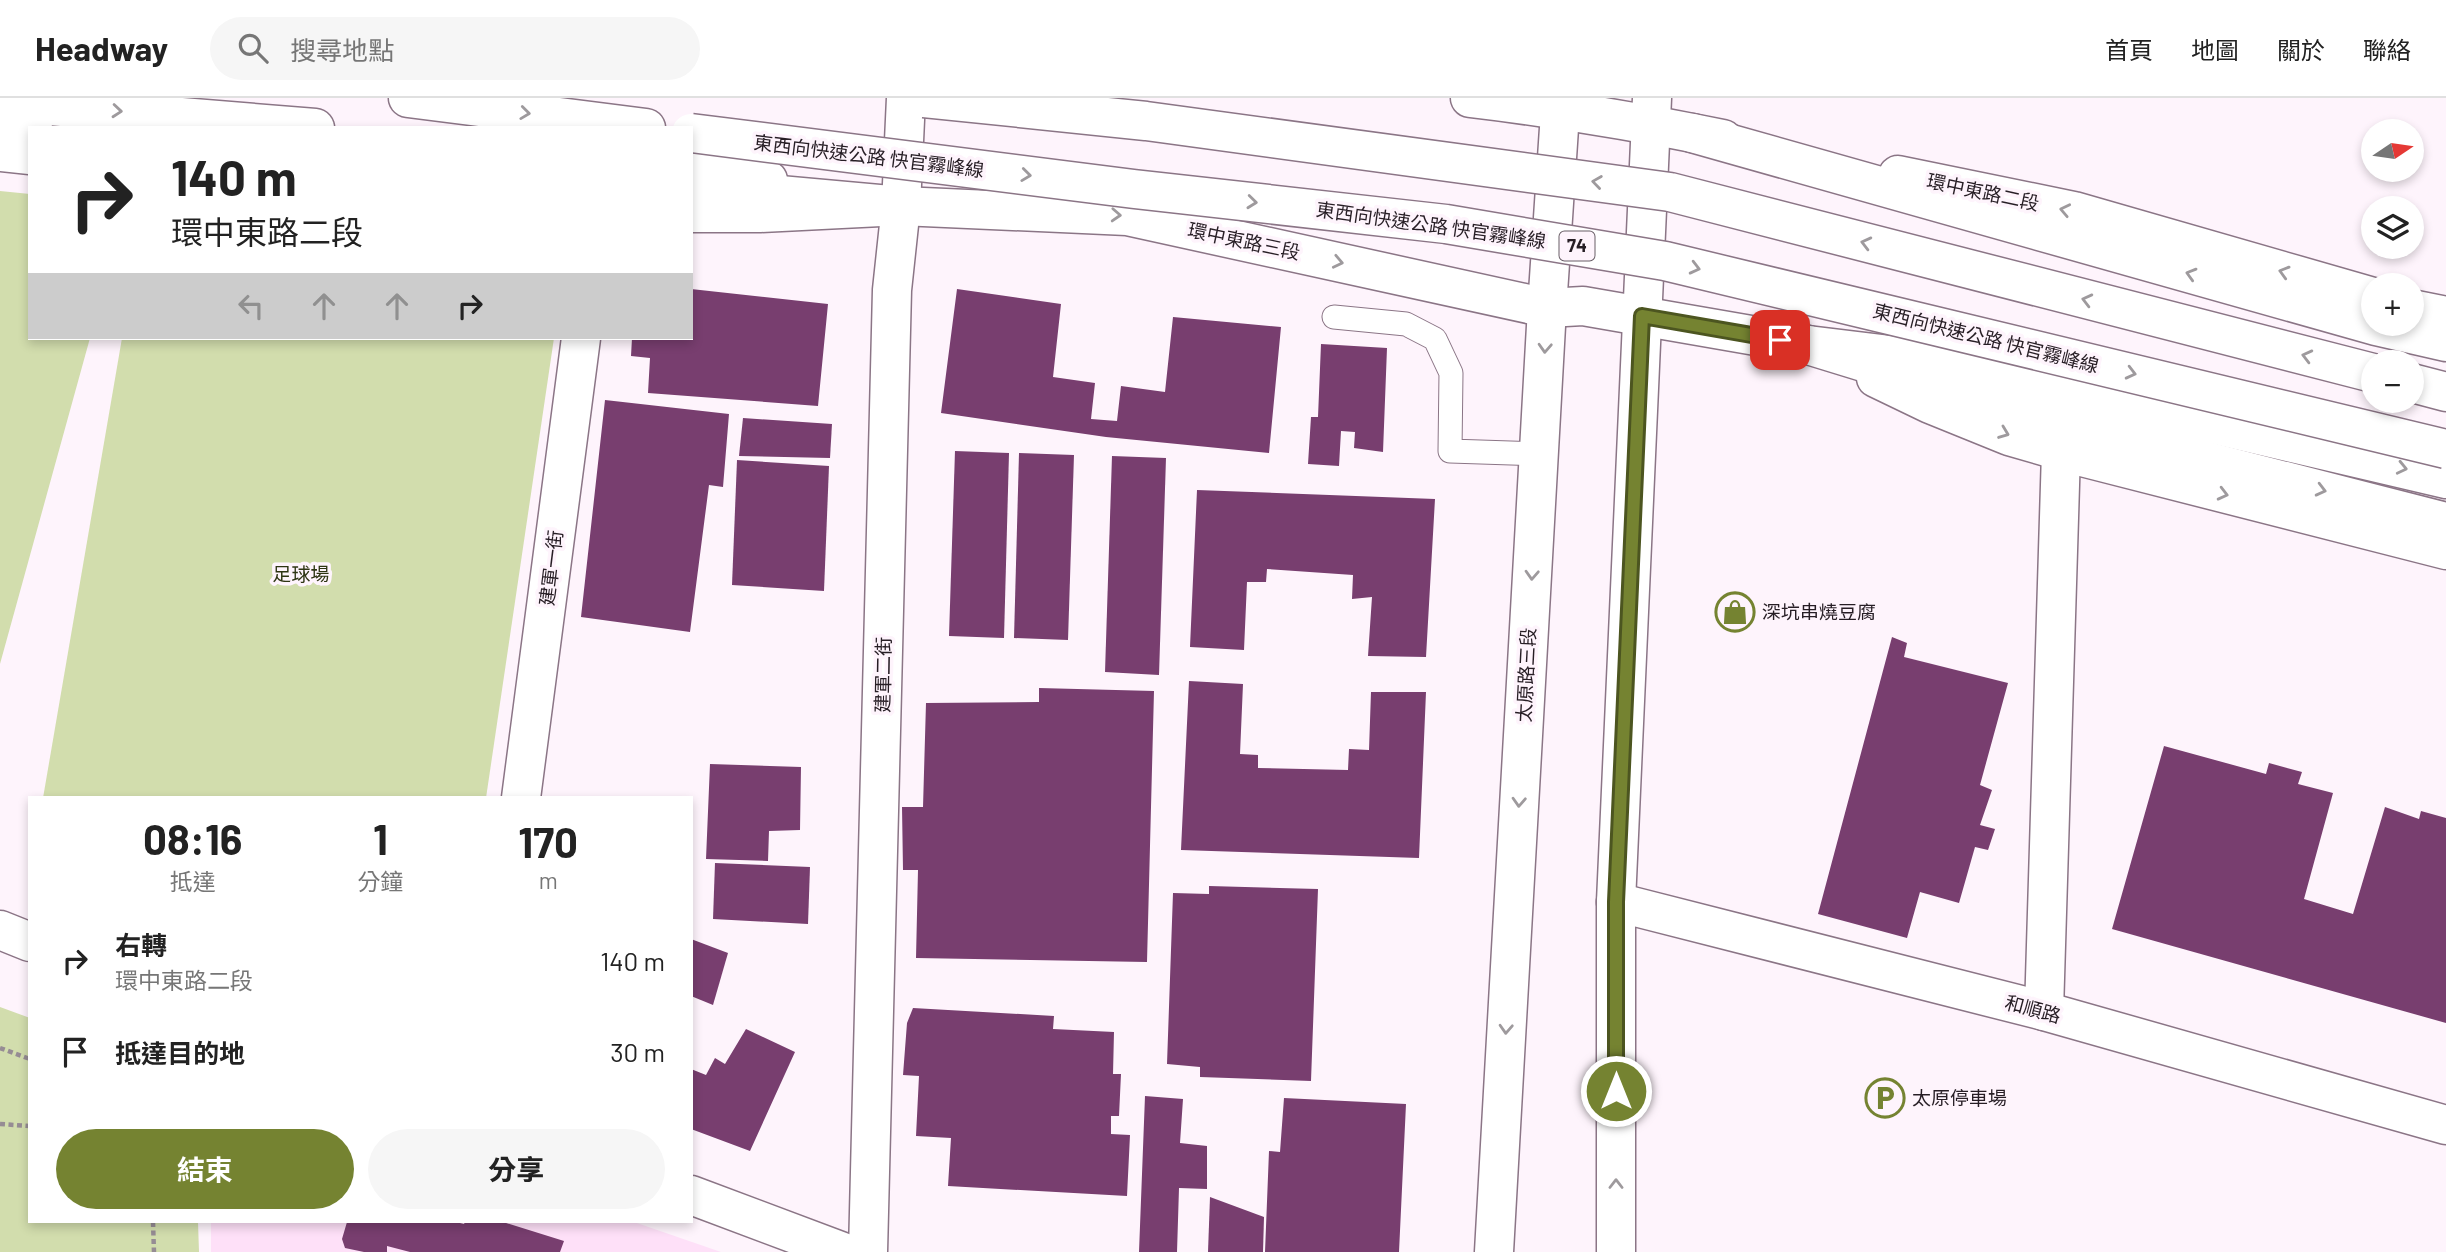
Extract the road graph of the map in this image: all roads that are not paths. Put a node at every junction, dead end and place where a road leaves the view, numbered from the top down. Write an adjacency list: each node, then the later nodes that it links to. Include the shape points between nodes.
1 (408, 98): 10 (main road, one-way to 10)
2 (906, 98): 18 (main road, 建軍二街)
3 (925, 98): 29 (main road, one-way to 3, bridge, via 1670,192 1146,121)
4 (1469, 98): 6 (main road)
5 (0, 102): 9 (main road, one-way to 9)
6 (1569, 107): 7 (main road, 環中東路二段); 21 (main road, 太原路三段)
7 (1651, 111): 13 (main road, 環中東路二段); 23 (main road)
8 (0, 125): 11 (main road)
9 (291, 126)
10 (630, 126)
11 (28, 128)
12 (693, 133): 32 (main road, 東西向快速公路 快官霧峰線 / 74, one-way to 32, bridge, via 1446,224 1665,261)
13 (1692, 133): 20 (main road, 環中東路二段, one-way to 13, via 2074,211); 27 (main road, one-way to 13)
14 (0, 152): 15 (main road)
15 (28, 155)
16 (693, 165): 18 (main road, 環中東路三段)
17 (693, 187): 18 (main road)
18 (901, 206): 19 (main road, 環中東路三段); 21 (main road, 環中東路三段, one-way to 21, via 1127,216); 46 (main road, 建軍二街, via 892,290)
19 (693, 213)
20 (2361, 294)
21 (1565, 307): 23 (main road); 34 (main road, 太原路三段, one-way to 34)
22 (2424, 311): 24 (main road)
23 (1642, 316): 28 (main road); 39 (main road)
24 (2446, 316)
25 (1334, 317): 34 (lane, via 1406,324 1435,339 1451,373 1450,451)
26 (581, 340): 38 (main road, 建軍一街)
27 (2446, 342)
28 (1808, 345): 33 (main road, one-way to 33, via 1930,404); 35 (main road, one-way to 35, via 1948,362); 36 (main road, one-way to 36, via 2085,430)
29 (2361, 370)
30 (2424, 386): 31 (main road)
31 (2446, 392)
32 (2446, 449)
33 (2061, 452): 37 (main road, one-way to 37); 42 (main road)
34 (1539, 454): 47 (main road, 太原路三段, one-way to 47)
35 (2446, 479)
36 (2446, 522)
37 (2446, 550)
38 (521, 796)
39 (1616, 902): 42 (main road, 和順路); 48 (main road, one-way to 39)
40 (0, 930): 41 (main road)
41 (28, 941)
42 (2044, 1011): 43 (main road, 和順路)
43 (2446, 1125)
44 (693, 1196): 45 (main road)
45 (843, 1252)
46 (868, 1252)
47 (1494, 1252)
48 (1616, 1252)

